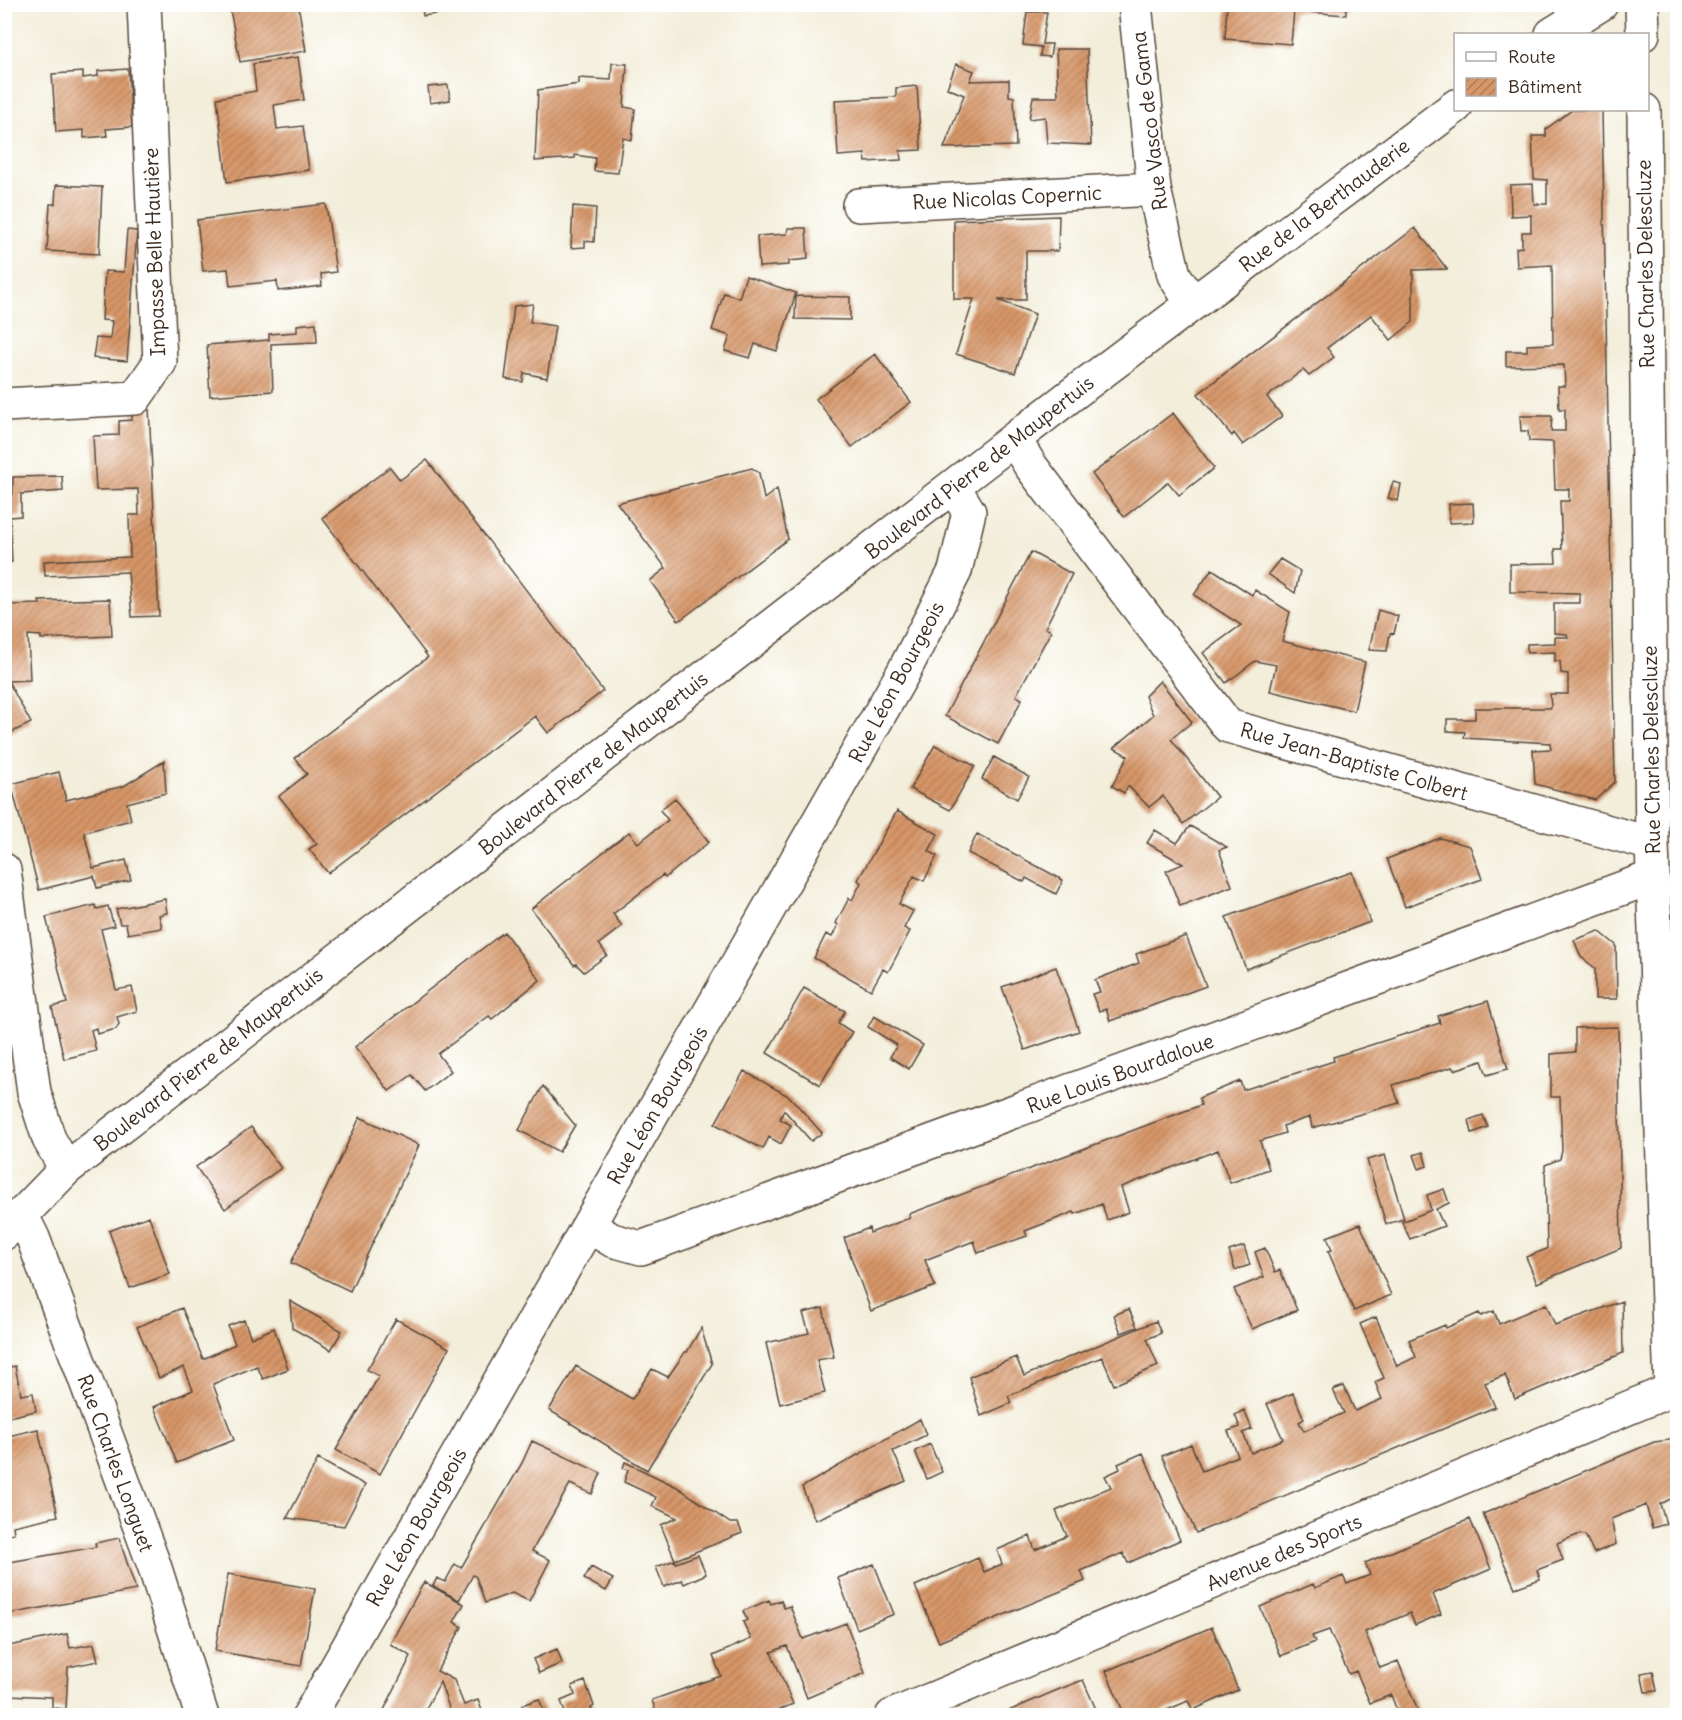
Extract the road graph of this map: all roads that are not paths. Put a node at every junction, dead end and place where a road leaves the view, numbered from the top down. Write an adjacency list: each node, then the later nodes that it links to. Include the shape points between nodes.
1 (144, 4): 12 (street, Impasse Belle Hautière, via 160,362 135,398)
2 (1135, 4): 9 (street, Rue Vasco de Gama)
3 (1601, 4): 5 (street)
4 (1642, 4): 6 (street)
5 (1554, 33)
6 (1643, 33)
7 (1454, 107): 11 (street, Rue de la Berthauderie)
8 (1644, 111): 15 (street, Rue Charles Delescluze)
9 (1154, 189): 10 (street, Rue Nicolas Copernic); 11 (street, Rue Vasco de Gama, via 1174,275)
10 (860, 205)
11 (1192, 303): 13 (street, Boulevard Pierre de Maupertuis)
12 (4, 405)
13 (1014, 439): 14 (street, Boulevard Pierre de Maupertuis); 15 (street, Rue Jean-Baptiste Colbert, via 1228,726)
14 (953, 486): 18 (street, Boulevard Pierre de Maupertuis); 20 (street, Rue Léon Bourgeois, via 969,512 955,571 903,673)
15 (1652, 844): 17 (street, Rue Charles Delescluze)
16 (4, 870): 18 (street, via 34,1092 49,1139)
17 (1653, 877): 20 (street, Rue Louis Bourdaloue, via 641,1248 612,1240); 21 (street, Rue Charles Delescluze)
18 (66, 1169): 19 (street, Boulevard Pierre de Maupertuis)
19 (13, 1224): 22 (street, Rue Charles Longuet, via 37,1249 154,1565)
20 (588, 1226): 23 (street, Rue Léon Bourgeois)
21 (1674, 1390): 24 (street, Avenue des Sports)
22 (202, 1716)
23 (309, 1716)
24 (892, 1716)

